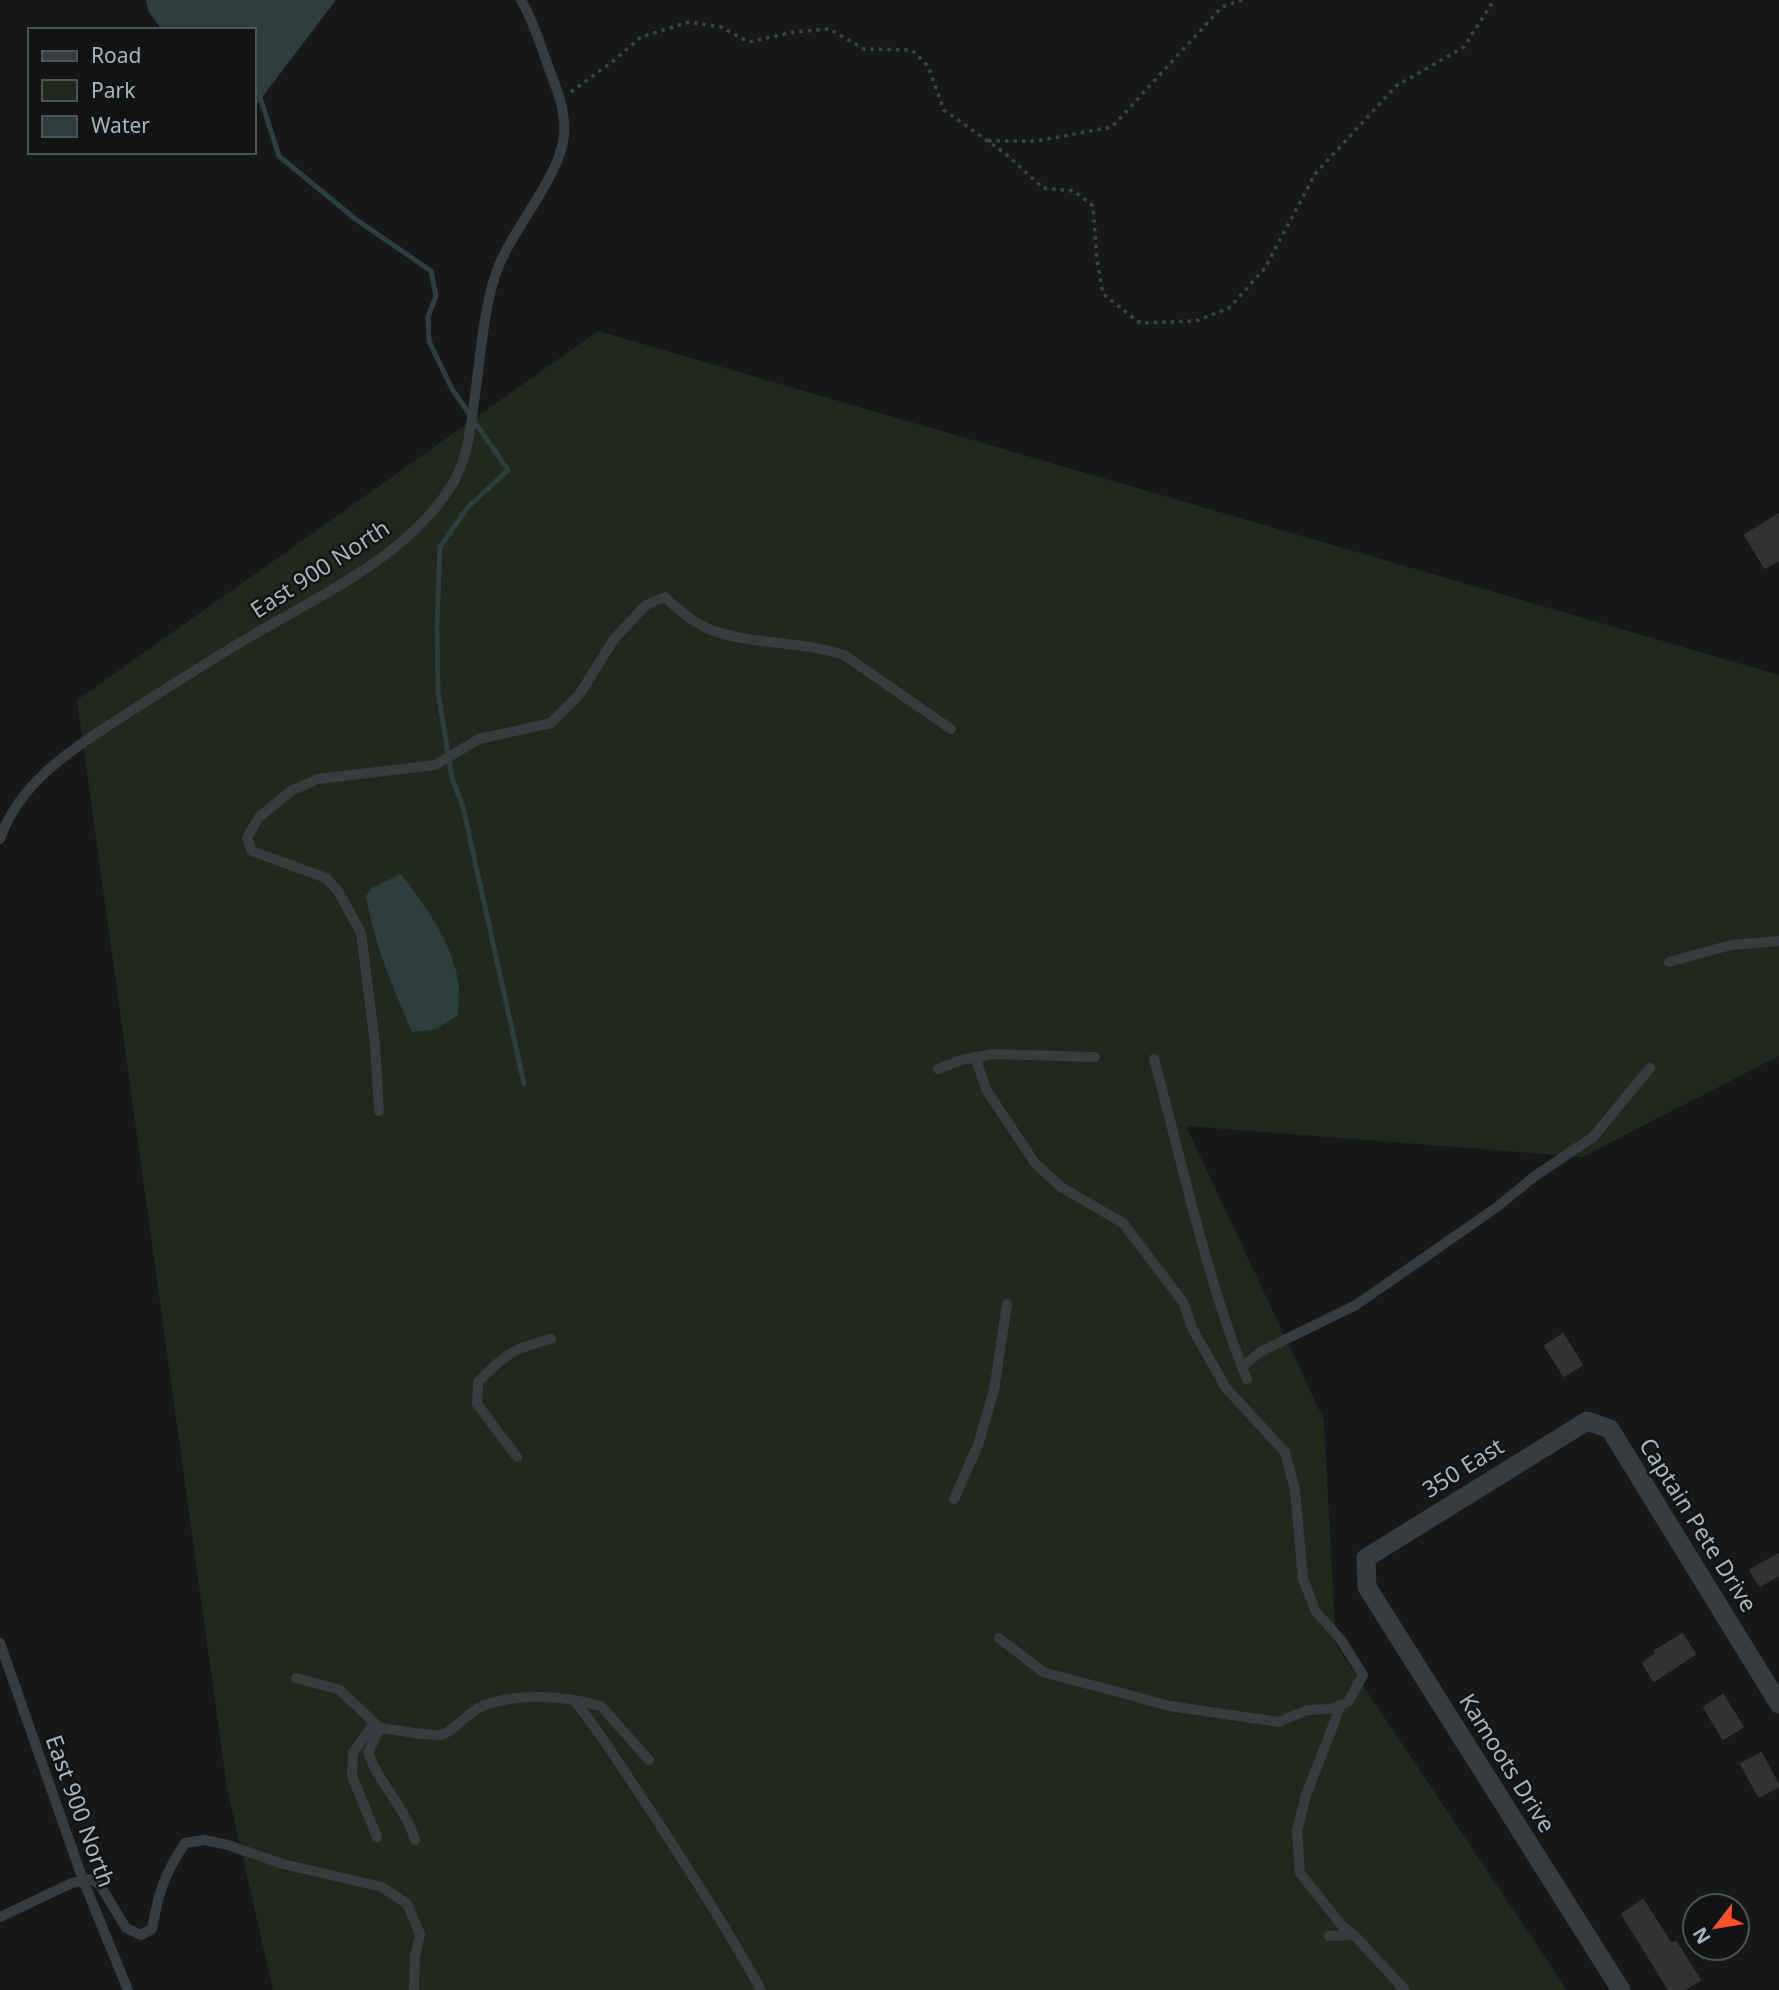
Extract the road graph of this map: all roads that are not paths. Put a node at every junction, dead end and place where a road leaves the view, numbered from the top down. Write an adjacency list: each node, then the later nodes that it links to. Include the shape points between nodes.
1 (522, 0): 3 (lane, East 900 North, via 560,99 564,138 496,272 470,431 453,483 410,533 356,573 70,751 29,788)
2 (951, 729): 11 (lane, via 844,655 716,631 696,623 664,597 646,605 614,639 579,695 551,723 479,738 436,765 318,779 291,791 259,817 247,838 252,851 326,878 361,933)
3 (0, 839)
4 (1779, 941): 5 (lane, via 1731,946)
5 (1669, 962)
6 (975, 1057): 7 (lane); 10 (lane); 25 (lane, via 987,1091 1035,1163 1061,1187 1123,1223 1183,1302 1226,1388 1285,1452 1295,1490 1303,1579 1316,1612 1363,1675 1349,1702)
7 (1094, 1057)
8 (1154, 1059): 14 (lane, via 1209,1265)
9 (1650, 1068): 14 (lane, via 1593,1137 1356,1305 1260,1352)
10 (938, 1069)
11 (379, 1111)
12 (1007, 1304): 18 (lane, via 994,1390 978,1445)
13 (551, 1339): 17 (lane, via 523,1346 497,1362 478,1382 477,1404)
14 (1242, 1367): 15 (lane)
15 (1247, 1379)
16 (1587, 1420): 19 (street, 350 East); 24 (street, Captain Pete Drive, via 1610,1429)
17 (517, 1457)
18 (954, 1499)
19 (1366, 1558): 38 (street, Kamoots Drive, via 1367,1587)
20 (999, 1638): 25 (lane, via 1043,1672 1170,1706 1279,1722 1307,1710)
21 (0, 1643): 30 (lane, East 900 North)
22 (296, 1678): 26 (lane, via 340,1690)
23 (575, 1701): 26 (lane, via 513,1698 482,1706 443,1734 430,1736); 27 (lane, via 601,1706); 36 (lane, via 670,1840)
24 (1779, 1704)
25 (1341, 1705): 32 (lane, via 1297,1831 1300,1873)
26 (377, 1726): 28 (lane, via 353,1753 352,1776); 29 (lane, via 368,1752 374,1771 409,1820)
27 (649, 1760)
28 (377, 1837)
29 (415, 1840)
30 (83, 1880): 31 (lane); 34 (lane, East 900 North); 35 (lane, via 100,1885 126,1928 141,1935 152,1929 160,1889 171,1865 185,1843 194,1841 228,1845 283,1864 382,1887 407,1904 420,1934)
31 (0, 1917)
32 (1354, 1935): 33 (lane); 37 (lane)
33 (1329, 1936)
34 (128, 1990)
35 (414, 1990)
36 (761, 1990)
37 (1405, 1990)
38 (1621, 1990)

